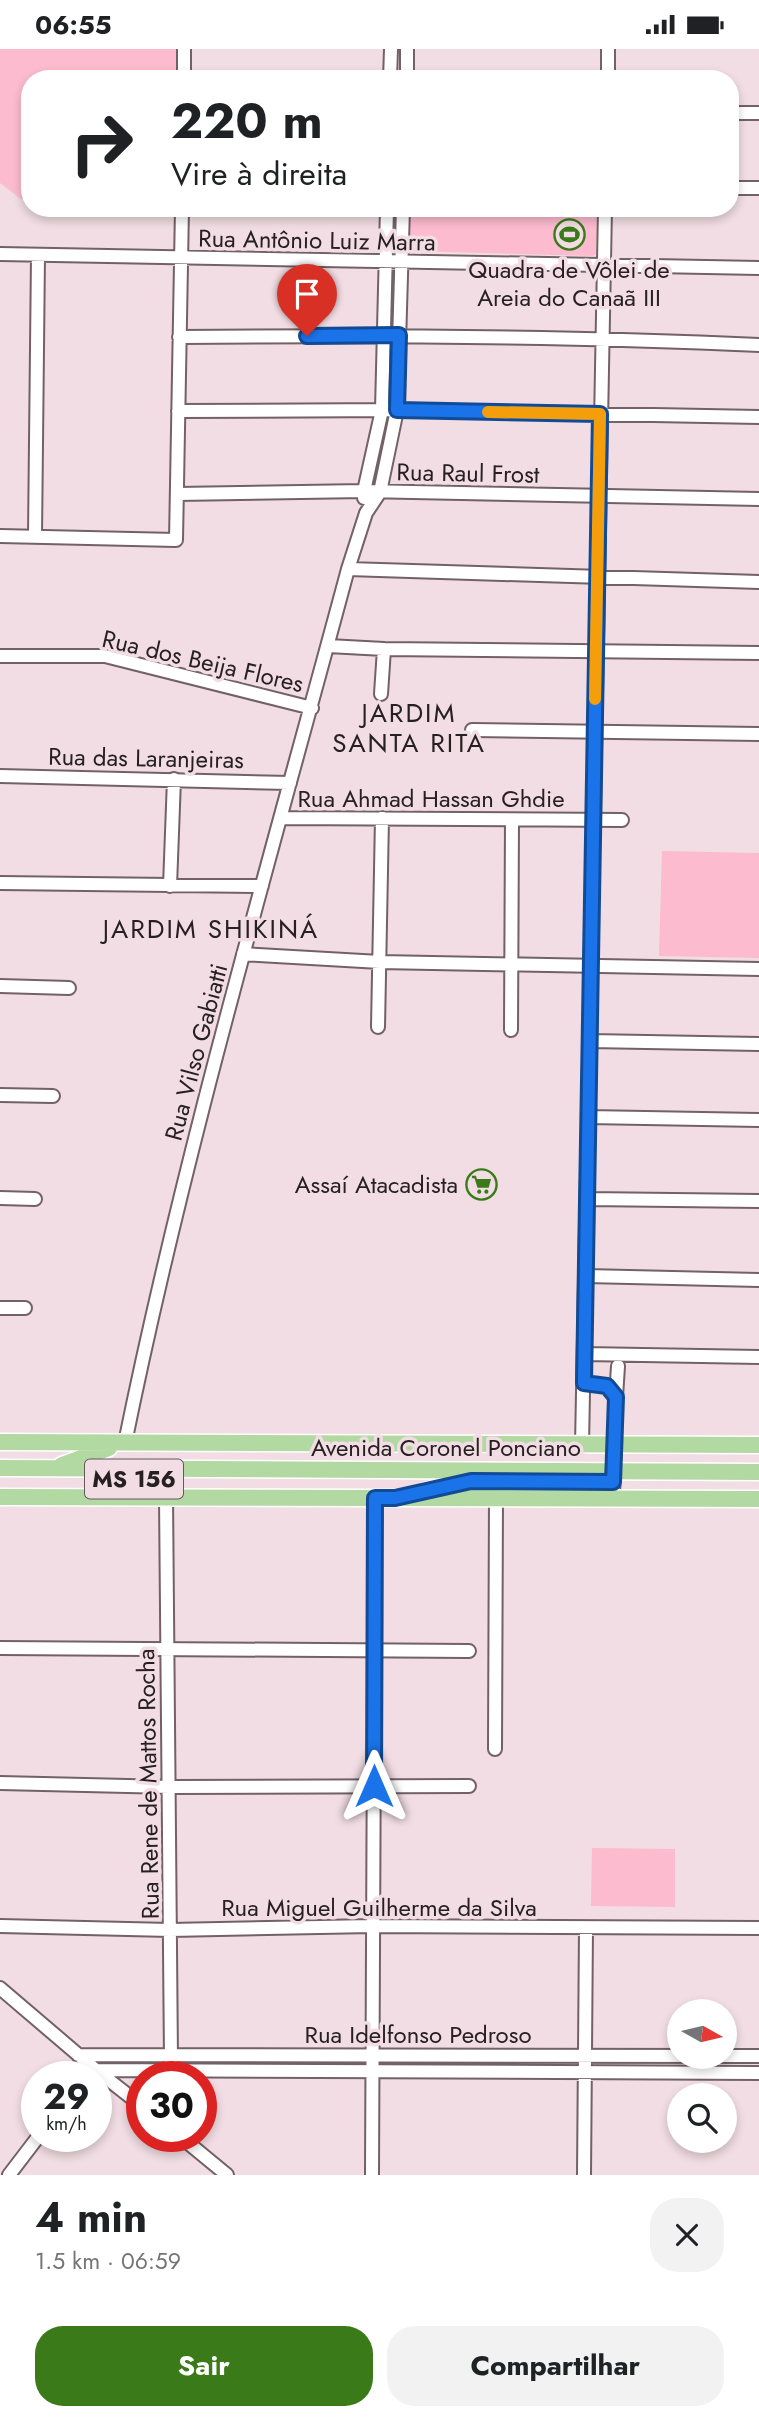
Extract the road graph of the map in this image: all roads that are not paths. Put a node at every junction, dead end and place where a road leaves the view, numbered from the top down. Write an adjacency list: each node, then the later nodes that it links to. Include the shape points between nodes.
1 (184, 49): 5 (street)
2 (391, 49): 6 (street)
3 (407, 49): 7 (street)
4 (608, 49): 8 (street)
5 (184, 70)
6 (390, 70)
7 (407, 70)
8 (608, 70)
9 (739, 113): 10 (street)
10 (759, 113)
11 (739, 188): 12 (street)
12 (759, 188)
13 (182, 217): 19 (street)
14 (387, 217): 20 (street, Rua Vilso Gabiatti)
15 (402, 217): 21 (street, Rua Vilso Gabiatti)
16 (605, 217): 22 (street)
17 (0, 254): 18 (street, Rua Antônio Luiz Marra)
18 (38, 255): 19 (street, Rua Antônio Luiz Marra); 41 (street)
19 (181, 258): 20 (street, Rua Antônio Luiz Marra); 26 (street)
20 (386, 262): 21 (street, Rua Antônio Luiz Marra); 24 (street, Rua Vilso Gabiatti)
21 (401, 262): 22 (street, Rua Antônio Luiz Marra); 25 (street, Rua Vilso Gabiatti)
22 (604, 266): 23 (street, Rua Antônio Luiz Marra); 27 (street)
23 (759, 268)
24 (384, 335): 25 (street); 26 (street); 29 (street, Rua Vilso Gabiatti)
25 (399, 335): 27 (street); 30 (street, Rua Vilso Gabiatti)
26 (180, 337): 31 (street)
27 (603, 338): 28 (street); 32 (street)
28 (759, 345)
29 (382, 410): 30 (street); 31 (street); 34 (street, Rua Vilso Gabiatti)
30 (397, 410): 32 (street); 35 (street, Rua Vilso Gabiatti)
31 (178, 411): 36 (street)
32 (600, 414): 33 (street); 37 (street)
33 (759, 417)
34 (364, 491): 35 (street, Rua Raul Frost); 36 (street, Rua Raul Frost); 39 (street, Rua Vilso Gabiatti)
35 (380, 492): 37 (street, Rua Raul Frost); 39 (street, Rua Vilso Gabiatti)
36 (177, 494): 41 (street, via 176,540)
37 (599, 496): 38 (street, Rua Raul Frost); 43 (street)
38 (759, 499)
39 (366, 513): 42 (street, Rua Vilso Gabiatti)
40 (0, 536): 41 (street)
41 (35, 537)
42 (348, 569): 43 (street); 45 (street, Rua Vilso Gabiatti)
43 (598, 578): 44 (street); 47 (street)
44 (759, 582)
45 (328, 646): 46 (street); 51 (street, Rua Vilso Gabiatti)
46 (384, 649): 47 (street); 50 (street)
47 (596, 651): 48 (street); 53 (street)
48 (759, 653)
49 (0, 656): 51 (street, Rua dos Beija Flores, via 105,656)
50 (381, 694)
51 (312, 708): 57 (street, Rua Vilso Gabiatti)
52 (472, 730): 53 (street)
53 (595, 732): 54 (street); 61 (street)
54 (759, 734)
55 (0, 776): 56 (street, Rua das Laranjeiras)
56 (174, 779): 57 (street, Rua das Laranjeiras); 64 (street)
57 (290, 783): 58 (street, Rua Vilso Gabiatti)
58 (282, 818): 59 (street, Rua Ahmad Hassan Ghdie); 65 (street, Rua Vilso Gabiatti)
59 (383, 818): 60 (street, Rua Ahmad Hassan Ghdie); 67 (street)
60 (512, 820): 61 (street, Rua Ahmad Hassan Ghdie); 68 (street)
61 (593, 820): 62 (street, Rua Ahmad Hassan Ghdie); 69 (street)
62 (622, 820)
63 (0, 883): 64 (street)
64 (170, 886): 65 (street)
65 (262, 886): 66 (street, Rua Vilso Gabiatti)
66 (243, 954): 67 (street); 95 (street, Rua Vilso Gabiatti, via 152,1311)
67 (380, 963): 68 (street); 73 (street)
68 (511, 965): 69 (street); 74 (street)
69 (591, 966): 70 (street); 75 (street)
70 (759, 969)
71 (0, 986): 72 (street)
72 (69, 988)
73 (378, 1027)
74 (510, 1030)
75 (590, 1041): 76 (street); 79 (street)
76 (759, 1044)
77 (0, 1095): 78 (street)
78 (53, 1096)
79 (589, 1117): 80 (street); 83 (street)
80 (759, 1120)
81 (0, 1198): 82 (street)
82 (35, 1199)
83 (587, 1199): 84 (street); 85 (street)
84 (759, 1201)
85 (586, 1276): 86 (street); 89 (street)
86 (759, 1280)
87 (0, 1308): 88 (street)
88 (25, 1308)
89 (584, 1354): 90 (street); 92 (street)
90 (759, 1357)
91 (618, 1366): 93 (street)
92 (584, 1383): 93 (street, via 607,1386); 100 (street)
93 (616, 1397): 101 (street)
94 (0, 1442): 95 (main road, MS 156)
95 (125, 1443): 96 (main road, MS 156); 104 (main road)
96 (378, 1445): 97 (main road); 105 (main road)
97 (499, 1445): 100 (main road); 106 (main road)
98 (730, 1445): 99 (main road); 101 (main road); 102 (main road)
99 (759, 1445)
100 (582, 1446): 101 (main road)
101 (613, 1446): 109 (street)
102 (759, 1457)
103 (0, 1468): 104 (main road)
104 (48, 1468): 105 (main road, Avenida Coronel Ponciano)
105 (306, 1469): 106 (main road, Avenida Coronel Ponciano)
106 (530, 1471): 108 (main road, Avenida Coronel Ponciano)
107 (759, 1472): 109 (main road, Avenida Coronel Ponciano)
108 (576, 1476): 109 (main road, Avenida Coronel Ponciano); 111 (main road)
109 (613, 1476): 112 (main road); 118 (street)
110 (0, 1479): 111 (main road, Avenida Coronel Ponciano / MS 156)
111 (471, 1481): 116 (main road)
112 (759, 1482)
113 (0, 1497): 114 (main road)
114 (166, 1497): 115 (main road); 121 (street, Rua Rene de Mattos Rocha)
115 (375, 1498): 116 (main road); 122 (street)
116 (395, 1498): 117 (main road)
117 (496, 1498): 118 (main road); 124 (street)
118 (613, 1498): 119 (main road)
119 (759, 1499)
120 (0, 1647): 121 (street)
121 (167, 1649): 122 (street); 128 (street, Rua Rene de Mattos Rocha)
122 (374, 1650): 123 (street); 126 (street)
123 (469, 1651)
124 (495, 1749)
125 (0, 1783): 128 (street)
126 (374, 1786): 127 (street); 128 (street); 130 (street)
127 (469, 1786)
128 (169, 1787): 133 (street, Rua Rene de Mattos Rocha)
129 (0, 1926): 133 (street, Rua Miguel Guilherme da Silva)
130 (372, 1926): 131 (street, Rua Miguel Guilherme da Silva); 133 (street, Rua Miguel Guilherme da Silva); 137 (street)
131 (586, 1928): 132 (street, Rua Miguel Guilherme da Silva); 138 (street)
132 (759, 1928)
133 (170, 1930): 136 (street, Rua Rene de Mattos Rocha)
134 (0, 1988): 135 (street)
135 (78, 2055): 136 (street, Rua Idelfonso Pedroso); 140 (street)
136 (171, 2055): 137 (street, Rua Idelfonso Pedroso); 141 (street, Rua Rene de Mattos Rocha)
137 (372, 2055): 138 (street, Rua Idelfonso Pedroso); 143 (street)
138 (586, 2056): 139 (street, Rua Idelfonso Pedroso); 144 (street)
139 (759, 2056)
140 (85, 2061)
141 (171, 2061)
142 (217, 2070): 143 (street, Rua Idelfonso Pedroso)
143 (373, 2071): 144 (street, Rua Idelfonso Pedroso); 152 (street)
144 (585, 2072): 145 (street, Rua Idelfonso Pedroso); 153 (street)
145 (759, 2073)
146 (112, 2083): 147 (street)
147 (126, 2093)
148 (27, 2152): 150 (street)
149 (200, 2152): 151 (street)
150 (9, 2175)
151 (228, 2175)
152 (372, 2175)
153 (584, 2175)

